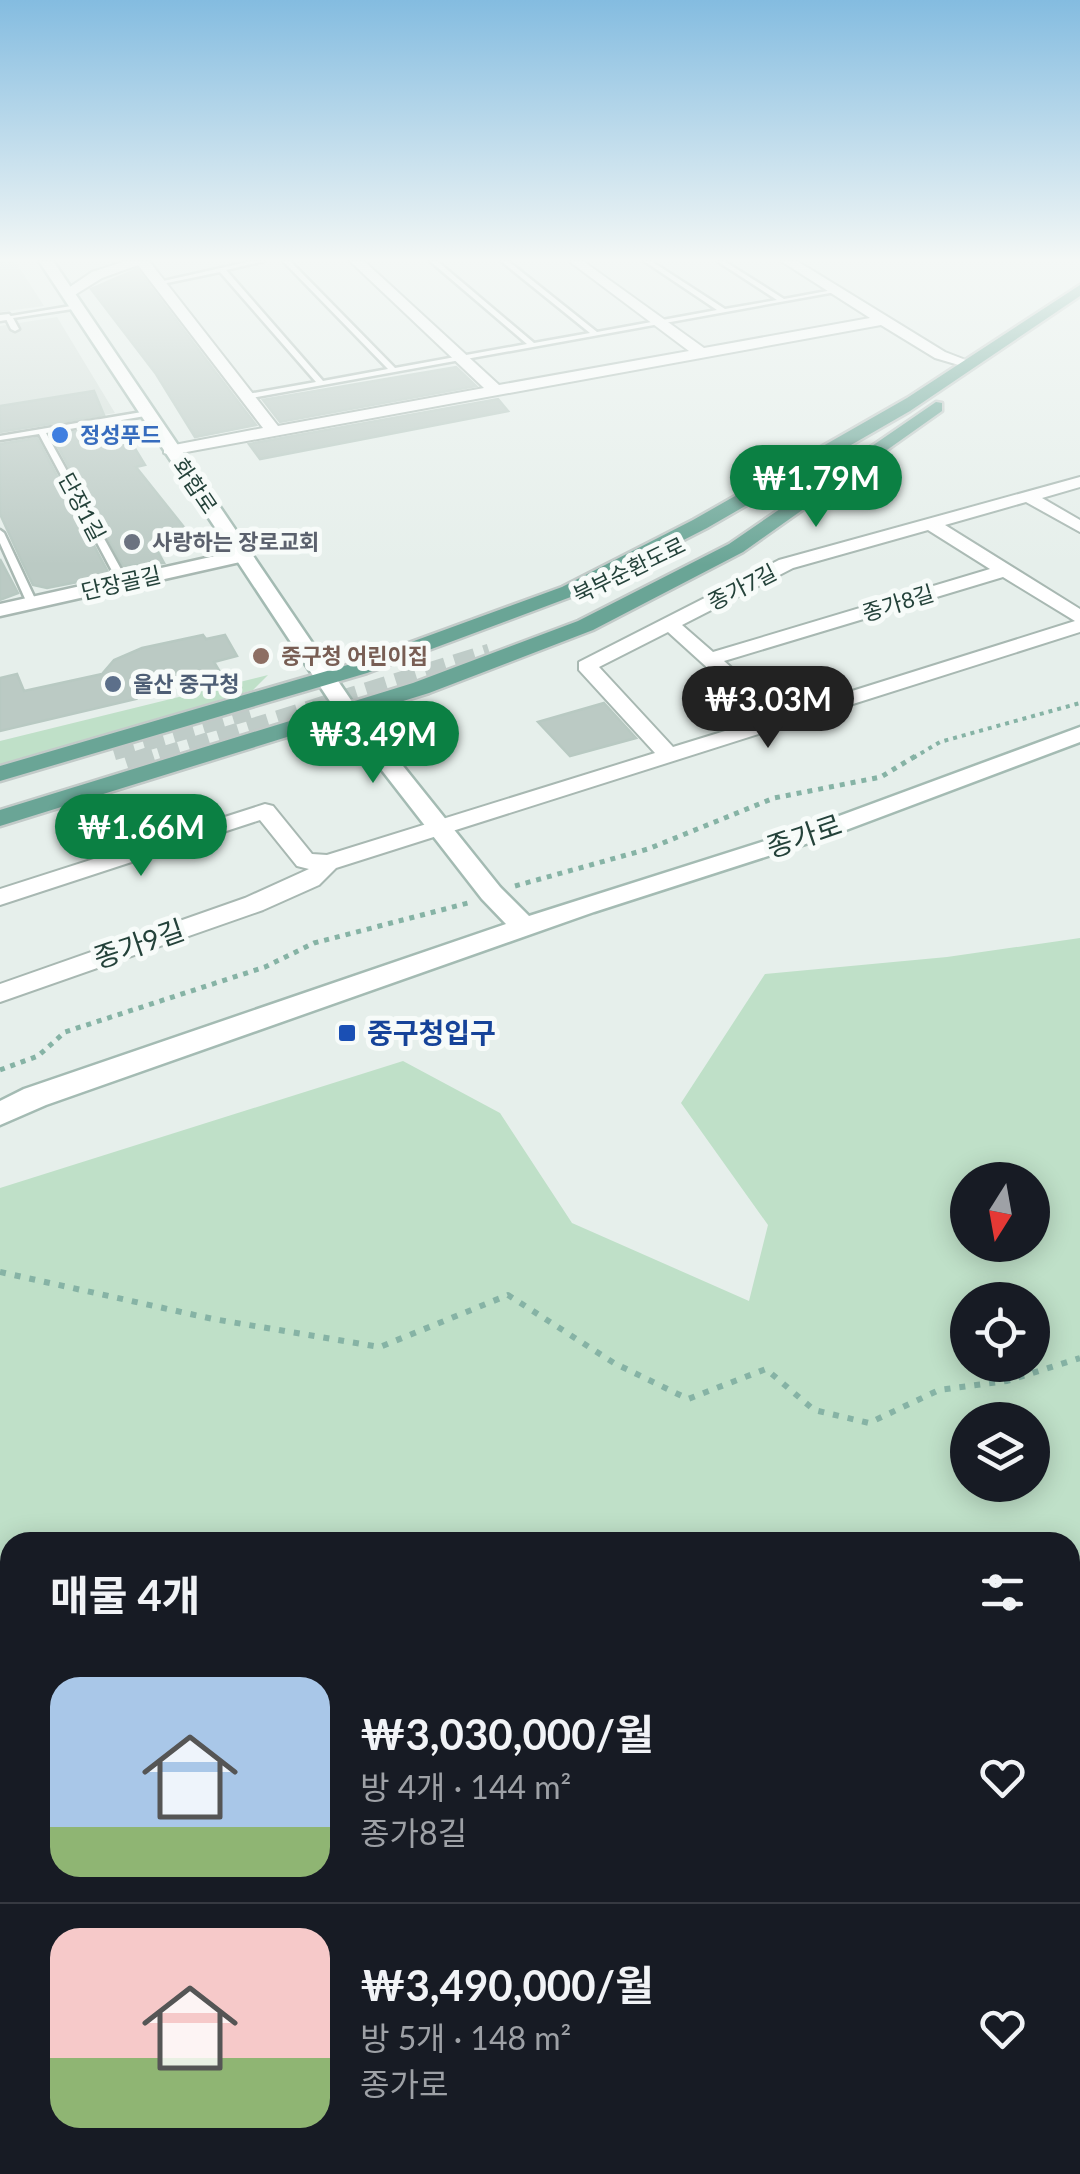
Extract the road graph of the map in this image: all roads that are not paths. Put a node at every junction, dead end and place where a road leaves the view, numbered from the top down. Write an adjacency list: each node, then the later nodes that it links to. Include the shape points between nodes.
1 (114, 362): 17 (main road, 화합로)
2 (225, 362): 14 (street)
3 (303, 362): 12 (lane)
4 (386, 362): 11 (lane)
5 (435, 362): 11 (lane)
6 (465, 362): 13 (street)
7 (644, 362): 13 (street)
8 (964, 362): 10 (street)
9 (1003, 362): 16 (main road, 북부순환도로)
10 (969, 364): 15 (main road, 북부순환도로)
11 (393, 370): 12 (lane)
12 (321, 383): 14 (lane)
13 (495, 390): 18 (street)
14 (251, 396): 18 (street)
15 (913, 401): 36 (main road, 북부순환도로, via 700,535 579,595); 39 (main road, via 617,568 527,608)
16 (936, 407): 37 (main road, 북부순환도로, via 699,561); 40 (main road, via 793,512 664,589 497,660)
17 (148, 413): 19 (lane); 21 (main road, 화합로)
18 (273, 430): 21 (street)
19 (42, 431): 20 (lane); 30 (lane, 단장1길)
20 (0, 438)
21 (170, 450): 28 (main road, 화합로)
22 (1080, 482): 23 (street, 종가7길)
23 (1027, 496): 24 (street, 종가7길); 25 (street)
24 (928, 522): 29 (street); 34 (street, 종가7길, via 786,564)
25 (1080, 527)
26 (0, 533): 27 (lane)
27 (3, 550): 31 (lane)
28 (242, 556): 30 (main road, 단장골길); 39 (main road, 화합로)
29 (1005, 570): 33 (street); 38 (street, 종가8길)
30 (123, 582): 31 (main road, 단장골길)
31 (32, 602): 32 (main road, 단장골길)
32 (0, 610)
33 (1080, 617)
34 (670, 624): 38 (street); 43 (street, 종가7길, via 586,666)
35 (1080, 626): 41 (street)
36 (471, 638)
37 (490, 654)
38 (707, 660): 41 (street)
39 (326, 677): 40 (main road, 화합로); 44 (main road)
40 (347, 710): 47 (main road); 48 (main road)
41 (780, 722): 43 (street)
42 (1080, 734): 51 (main road, 종가로, via 820,831)
43 (668, 754): 48 (street)
44 (0, 774)
45 (0, 784): 46 (main road, via 120,759)
46 (0, 808)
47 (0, 818)
48 (442, 830): 49 (street, 종가9길); 51 (main road)
49 (328, 864): 50 (street, via 305,861 265,811); 52 (street, 종가9길, via 311,880 254,904)
50 (0, 896)
51 (525, 928): 53 (main road, 종가로)
52 (0, 993)
53 (0, 1114)

